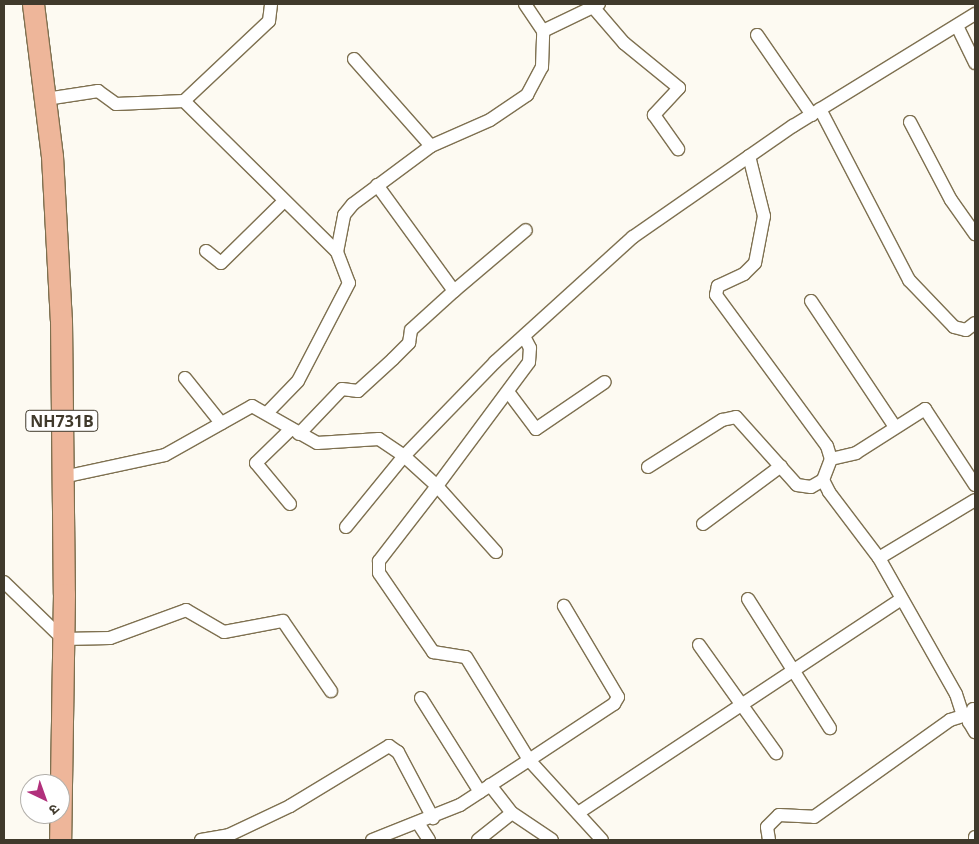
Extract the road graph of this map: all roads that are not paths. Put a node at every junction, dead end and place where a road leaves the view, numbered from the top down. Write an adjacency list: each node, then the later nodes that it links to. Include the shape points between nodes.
1 (21, 4): 54 (highway, NH731B, via 38,128 47,246)
2 (33, 4): 12 (highway, NH731B)
3 (271, 4): 13 (street, via 269,21)
4 (525, 4): 8 (street)
5 (596, 5): 8 (street); 17 (street, via 624,43 677,85 676,95 654,115)
6 (975, 14): 7 (street)
7 (958, 28): 11 (street); 14 (street)
8 (543, 31): 16 (street, via 543,62 527,95 490,120)
9 (757, 35): 14 (street)
10 (354, 59): 16 (street)
11 (975, 63)
12 (46, 99): 13 (street, via 98,91 116,104); 40 (highway, NH731B, via 58,231)
13 (184, 102): 20 (street)
14 (816, 112): 18 (street); 27 (street, via 908,280 954,327 966,330)
15 (910, 122): 22 (street, via 951,200)
16 (431, 146): 19 (street)
17 (678, 149)
18 (749, 156): 28 (street, via 634,237); 37 (street, via 764,216 754,263 744,274 718,286 716,295 822,438)
19 (377, 184): 24 (street, via 344,215); 25 (street)
20 (283, 202): 23 (street, via 221,263); 24 (street)
21 (526, 230): 25 (street)
22 (975, 234)
23 (206, 251)
24 (336, 252): 32 (street, via 349,283 298,381)
25 (454, 291): 35 (street, via 411,330 409,343 358,391 342,389)
26 (811, 301): 34 (street)
27 (975, 323)
28 (524, 336): 31 (street, via 532,355); 36 (street)
29 (185, 378): 33 (street)
30 (605, 382): 31 (street, via 536,429)
31 (509, 392): 43 (street)
32 (268, 412): 33 (street, via 252,406); 35 (street)
33 (221, 423): 40 (street, via 165,456)
34 (895, 426): 37 (street, via 856,453); 42 (street, via 925,409)
35 (295, 431): 36 (street, via 317,443 379,439); 45 (street, via 256,463)
36 (404, 456): 43 (street); 47 (street)
37 (831, 459): 41 (street)
38 (781, 466): 39 (street, via 736,417 722,420); 41 (street, via 803,489); 46 (street)
39 (648, 467)
40 (62, 477): 54 (highway, NH731B)
41 (823, 480): 49 (street)
42 (975, 485)
43 (437, 486): 48 (street); 64 (street, via 379,561 379,573 433,652 466,657)
44 (975, 500): 49 (street)
45 (290, 504)
46 (703, 524)
47 (346, 527)
48 (496, 552)
49 (879, 558): 52 (street)
50 (4, 582): 54 (street)
51 (748, 599): 56 (street)
52 (900, 600): 56 (street); 60 (street)
53 (564, 606): 64 (street, via 618,697)
54 (57, 633): 57 (street, via 110,638 186,610 224,632 283,621); 65 (highway, NH731B)
55 (699, 645): 59 (street)
56 (794, 670): 59 (street); 61 (street)
57 (331, 692)
58 (421, 698): 66 (street)
59 (741, 704): 63 (street); 68 (street)
60 (969, 713): 62 (street); 81 (street, via 919,741 814,817 779,815 771,820)
61 (830, 728)
62 (975, 732)
63 (776, 753)
64 (529, 760): 66 (street); 68 (street)
65 (53, 772): 74 (highway, NH731B)
66 (485, 789): 67 (street); 69 (street)
67 (512, 812): 78 (street); 79 (street)
68 (578, 813): 80 (street)
69 (433, 818): 70 (street); 72 (street, via 398,752 389,746 290,806)
70 (418, 823): 76 (street); 77 (street)
71 (48, 824): 73 (highway)
72 (230, 837): 75 (street)
73 (48, 840)
74 (60, 840)
75 (201, 840)
76 (372, 840)
77 (429, 840)
78 (478, 840)
79 (552, 840)
80 (602, 840)
81 (769, 840)

